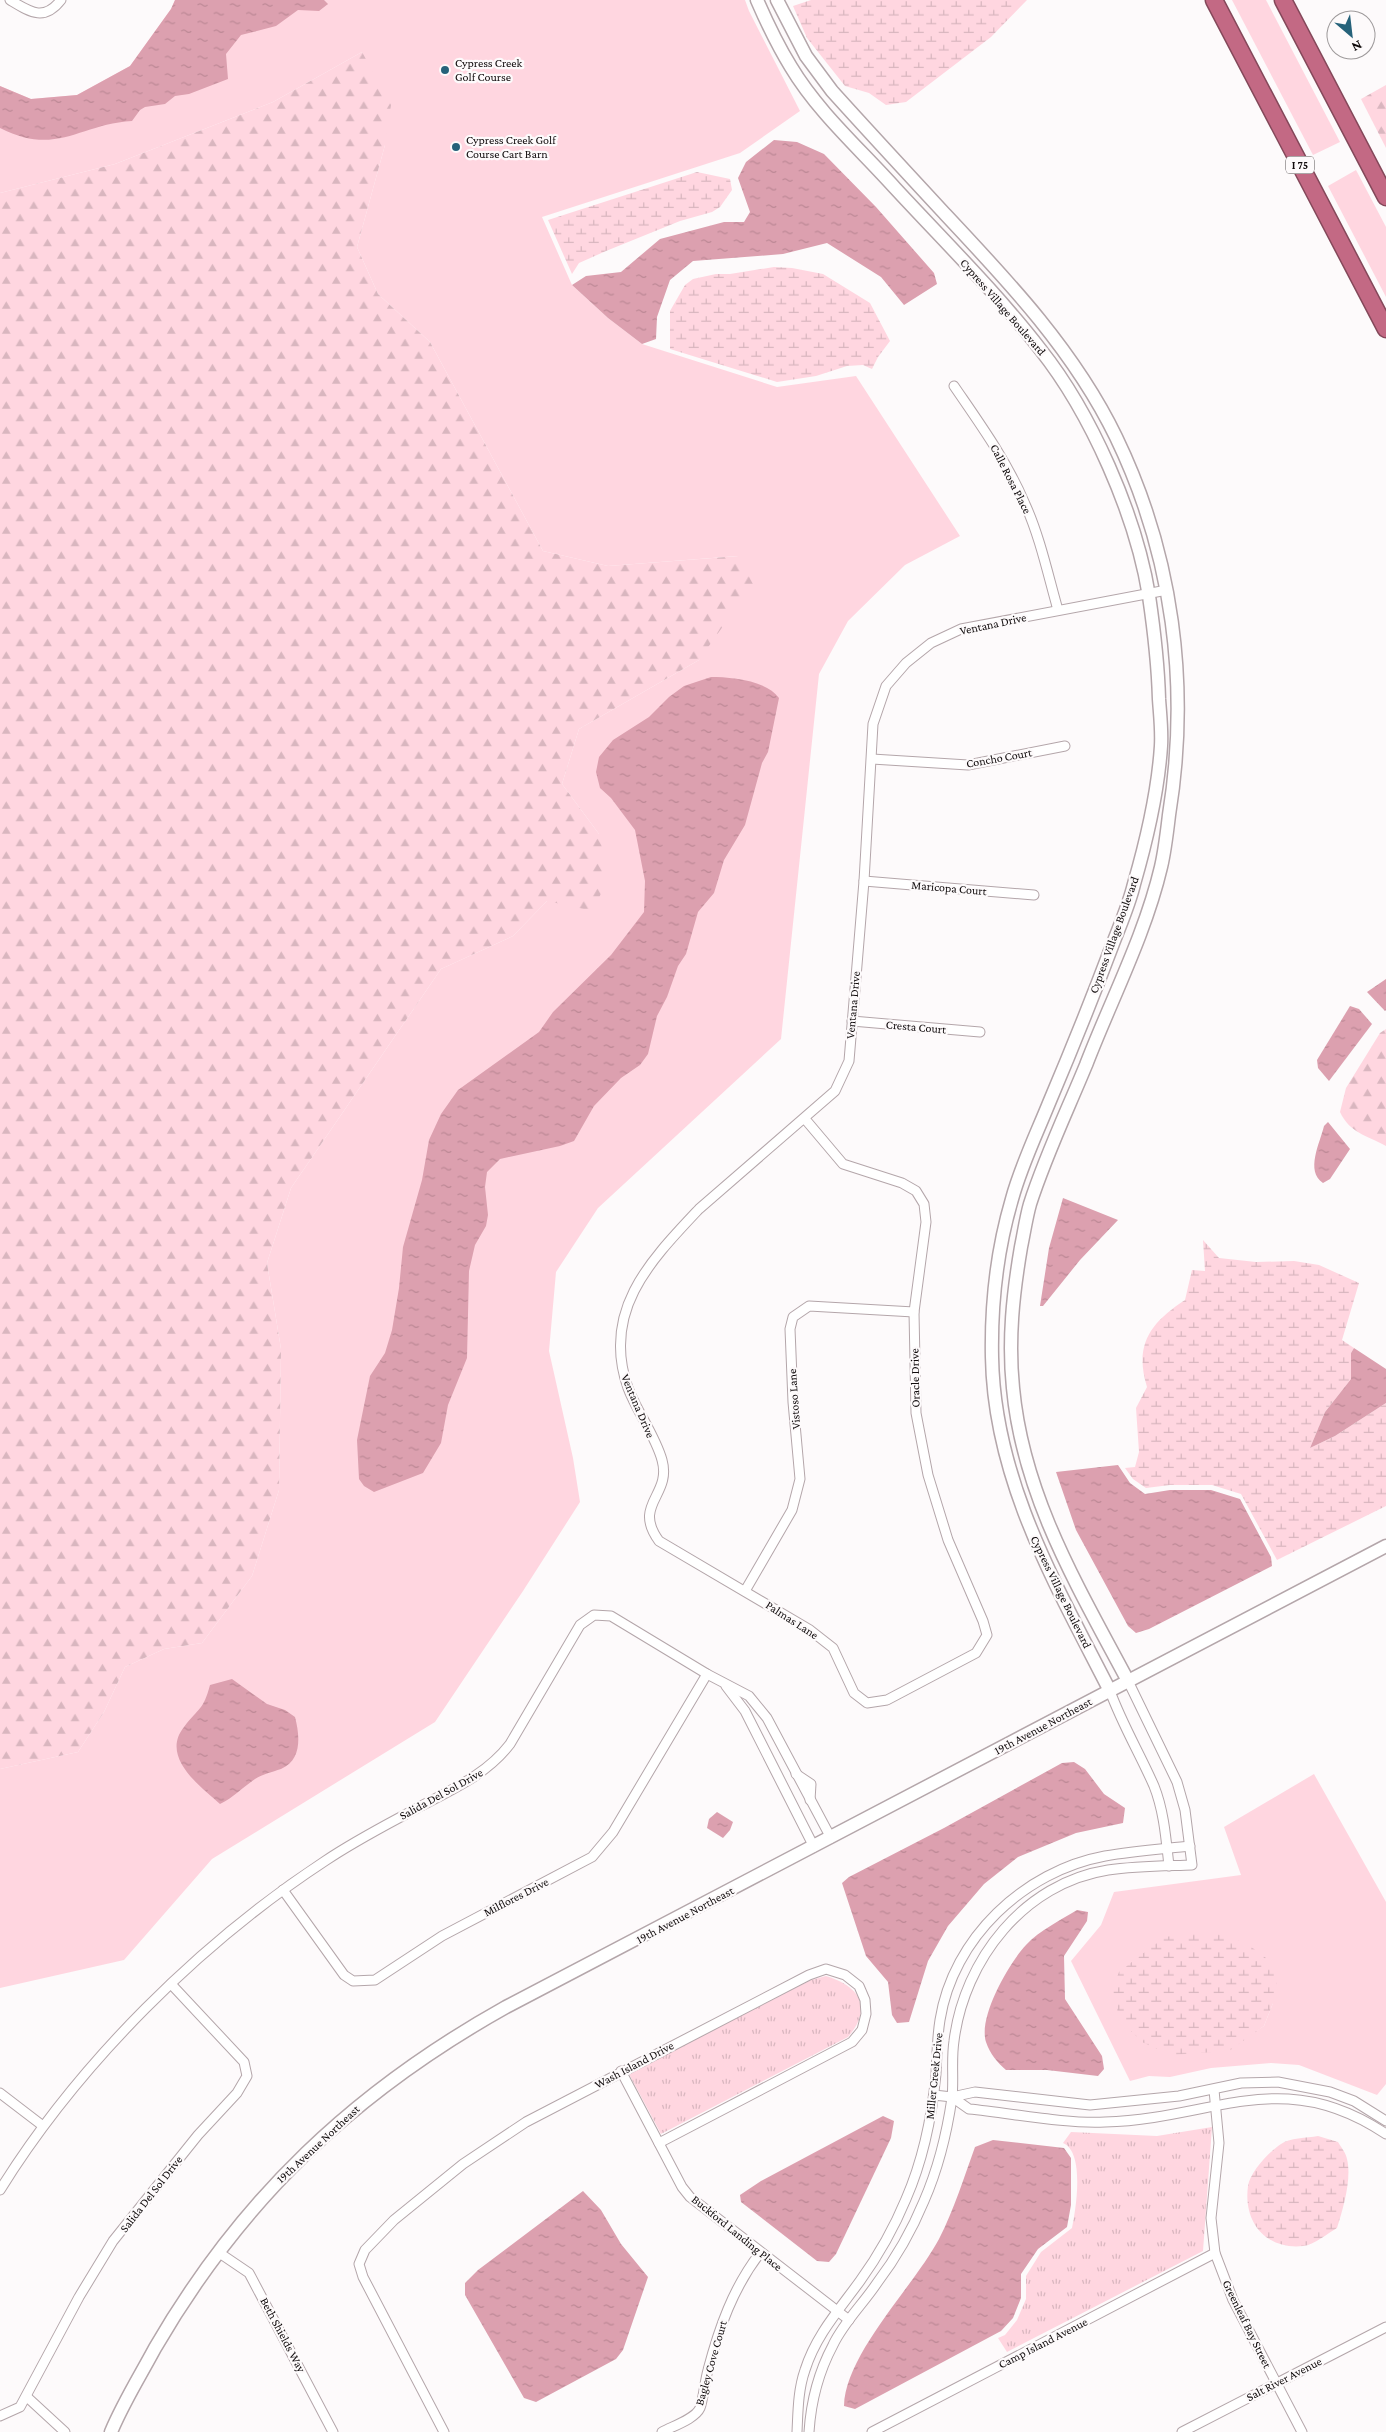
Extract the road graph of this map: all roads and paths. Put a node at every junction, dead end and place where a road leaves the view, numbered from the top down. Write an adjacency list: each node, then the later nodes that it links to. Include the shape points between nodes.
1 (10, 0): 2 (street, via 41,14 55,8)
2 (61, 0)
3 (757, 0): 11 (street, Cypress Village Boulevard, via 800,81 830,118 1014,316 1044,353 1081,410 1109,468 1130,525)
4 (777, 0): 10 (street, Cypress Village Boulevard, via 806,56 832,91 1028,304 1082,376 1115,436 1152,524)
5 (1214, 0): 8 (highway, I 75)
6 (1283, 0): 7 (highway)
7 (1386, 198)
8 (1386, 330)
9 (954, 386): 12 (street, Calle Rosa Place, via 994,444 1025,504)
10 (1167, 590): 11 (street, Ventana Drive); 26 (street, Cypress Village Boulevard, via 1176,653 1178,733 1161,867 1140,932 1029,1208 1013,1292 1011,1338 1013,1388 1030,1475 1062,1556)
11 (1149, 594): 12 (street, Ventana Drive); 28 (street, Cypress Village Boulevard, via 1157,662 1161,743 1152,811 1134,888 1012,1200 998,1261 993,1318 995,1393 1013,1484 1044,1564)
12 (1058, 610): 14 (street, Ventana Drive, via 961,629 932,643 906,663 886,686 873,724)
13 (1065, 746): 14 (street, Concho Court, via 968,765)
14 (872, 759): 15 (street, Ventana Drive)
15 (864, 881): 16 (street, Maricopa Court); 17 (street, Ventana Drive)
16 (1034, 895)
17 (852, 1021): 18 (street, Cresta Court); 19 (street, Ventana Drive, via 849,1061 835,1091)
18 (980, 1032)
19 (806, 1119): 20 (street, Oracle Drive, via 843,1164 902,1183 916,1190 924,1204 926,1222); 21 (street, Ventana Drive, via 688,1221 635,1286 624,1314 619,1336 628,1388 663,1461 663,1483 648,1512)
20 (914, 1312): 23 (street, Vistoso Lane, via 809,1306 793,1317 790,1329 793,1402 800,1479 792,1510); 24 (street, Oracle Drive, via 916,1413 928,1475 948,1540 987,1635 976,1653)
21 (651, 1529): 23 (street, Palmas Lane, via 659,1541)
22 (1386, 1546): 26 (street, 19th Avenue Northeast)
23 (745, 1591): 24 (street, Palmas Lane, via 810,1630 833,1648 854,1693 867,1703 887,1700)
24 (943, 1670)
25 (707, 1674): 27 (street, Salida Del Sol Drive); 38 (street, Salida Del Sol Drive, via 611,1616 594,1615 580,1625 499,1759 462,1784 362,1838); 38 (street, Milflores Drive, via 613,1832 592,1857 442,1936 375,1980 353,1982 344,1974)
26 (1128, 1681): 28 (street, 19th Avenue Northeast); 34 (street, via 1177,1782)
27 (725, 1684): 29 (street, Salida Del Sol Drive, via 749,1696 767,1718); 30 (street, Salida Del Sol Drive, via 745,1711)
28 (1110, 1691): 33 (street, 19th Avenue Northeast); 36 (street, via 1154,1787 1163,1816)
29 (786, 1755): 30 (street); 31 (street, Salida Del Sol Drive)
30 (771, 1763): 32 (street, Salida Del Sol Drive)
31 (796, 1774): 32 (street); 33 (street, Salida Del Sol Drive, via 811,1784 810,1801)
32 (781, 1782): 35 (street, Salida Del Sol Drive)
33 (831, 1838): 35 (street, 19th Avenue Northeast)
34 (1190, 1846): 36 (street, Miller Creek Drive); 37 (street, Miller Creek Drive, via 1192,1865)
35 (814, 1847): 53 (street, 19th Avenue Northeast, via 506,2008 424,2056 362,2102 317,2142 262,2198)
36 (1167, 1848): 37 (street); 44 (street, Miller Creek Drive, via 1104,1856 1052,1874 998,1912 968,1948 946,1994 940,2018)
37 (1169, 1866): 45 (street, Miller Creek Drive, via 1108,1870 1080,1878 1058,1887 1024,1909 1000,1932 969,1982 958,2017 953,2043)
38 (283, 1890): 39 (street, Salida Del Sol Drive, via 223,1936)
39 (171, 1984): 49 (street, Salida Del Sol Drive, via 143,2011); 60 (street, Salida Del Sol Drive, via 244,2062 247,2076 237,2093 198,2135 113,2241)
40 (621, 2071): 51 (street, Buckford Landing Place); 51 (street, Wash Island Drive, via 809,1974 826,1969 845,1975 859,1986 866,2014 862,2030 852,2042); 65 (street, Wash Island Drive, via 526,2122 463,2164 394,2220 365,2250 359,2264 363,2277)
41 (1214, 2090): 42 (street, via 1241,2083 1278,2082); 45 (street, via 1090,2105 976,2092); 47 (street, Greenleaf Bay Street)
42 (1330, 2092): 46 (street); 48 (street, via 1354,2101)
43 (0, 2093): 49 (street)
44 (934, 2095): 45 (street); 56 (street, Miller Creek Drive, via 925,2142 907,2198 888,2236)
45 (952, 2097): 47 (street, Miller Creek Drive, via 969,2109 1104,2123 1162,2118); 57 (street, Miller Creek Drive, via 925,2200 898,2252)
46 (1326, 2104): 47 (street, Miller Creek Drive, via 1258,2098); 50 (street, Miller Creek Drive, via 1362,2119)
47 (1216, 2106): 55 (street, Greenleaf Bay Street, via 1219,2143 1211,2218)
48 (1386, 2121)
49 (43, 2126): 52 (street, Salida Del Sol Drive)
50 (1386, 2134)
51 (659, 2144): 54 (street, Buckford Landing Place, via 690,2197)
52 (0, 2190)
53 (218, 2252): 63 (street, 19th Avenue Northeast, via 184,2298 120,2410); 64 (street, Beth Shields Way, via 250,2273)
54 (760, 2253): 56 (street, Buckford Landing Place); 66 (street, Bagley Cove Court, via 745,2272 719,2329 700,2408)
55 (1215, 2254): 59 (street, Greenleaf Bay Street, via 1233,2300); 69 (street, Camp Island Avenue)
56 (836, 2310): 57 (street, Buckford Landing Place); 67 (street, Miller Creek Drive, via 822,2331 805,2370 798,2400)
57 (849, 2320): 68 (street, Miller Creek Drive, via 833,2343 819,2375 811,2405)
58 (1386, 2327): 59 (street, Salt River Avenue)
59 (1276, 2383): 70 (street, Salt River Avenue); 71 (street, Greenleaf Bay Street)
60 (27, 2397): 61 (street, Salida Del Sol Drive, via 20,2407); 62 (street)
61 (0, 2416)
62 (65, 2432)
63 (111, 2432)
64 (333, 2432)
65 (444, 2432)
66 (662, 2432)
67 (797, 2432)
68 (809, 2432)
69 (872, 2432)
70 (1182, 2432)
71 (1302, 2432)

